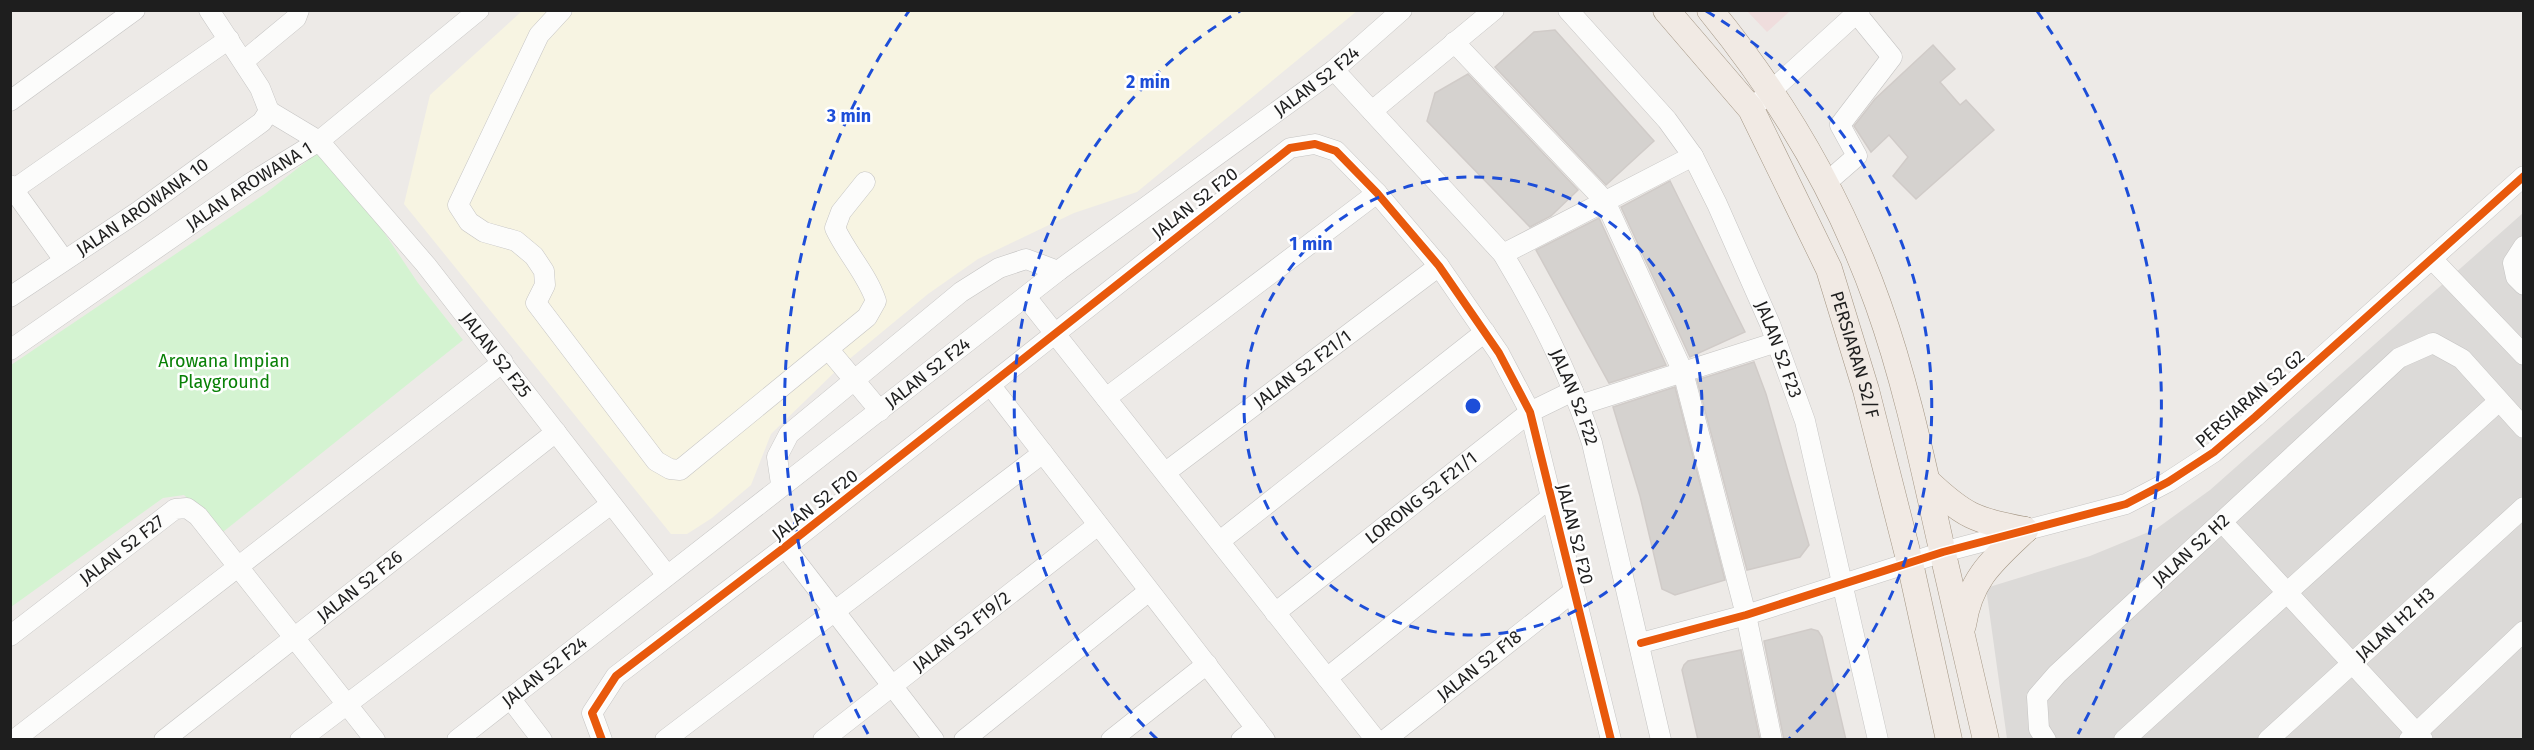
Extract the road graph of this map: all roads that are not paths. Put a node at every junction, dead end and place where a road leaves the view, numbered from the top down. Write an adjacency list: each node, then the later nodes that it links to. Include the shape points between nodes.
1 (135, 10): 17 (street)
2 (209, 10): 12 (street)
3 (299, 10): 14 (street, via 296,18)
4 (479, 10): 21 (street, JALAN AROWANA 1)
5 (562, 10): 42 (street, via 538,34 458,205 469,222 484,232 516,241 534,256 544,271 545,285 536,303 656,461 680,470)
6 (1402, 10): 15 (street, JALAN S2 F24)
7 (1494, 10): 13 (street)
8 (1568, 10): 22 (street, JALAN S2 F23, via 1667,120)
9 (1665, 10): 18 (main road, PERSIARAN S2/F)
10 (1710, 10): 16 (main road, PERSIARAN S2/F)
11 (1858, 12): 16 (street); 25 (street, via 1892,57 1840,125 1857,156)
12 (229, 39): 14 (street); 26 (street)
13 (1454, 42): 20 (street); 28 (street)
14 (244, 61): 19 (street)
15 (1334, 70): 20 (street, JALAN S2 F22); 34 (street, JALAN S2 F24)
16 (1772, 90): 18 (street); 25 (main road, PERSIARAN S2/F)
17 (10, 101)
18 (1751, 109): 68 (main road, PERSIARAN S2/F, via 1830,269)
19 (269, 111): 21 (street, JALAN S2 F25); 32 (street, JALAN AROWANA 10, via 262,122)
20 (1371, 111): 29 (street, JALAN S2 F22)
21 (320, 141): 41 (street, JALAN AROWANA 1, via 249,184); 44 (street, JALAN S2 F25)
22 (1693, 156): 28 (street); 40 (street, JALAN S2 F23, via 1718,204)
23 (2523, 176): 31 (street, PERSIARAN S2 G2)
24 (865, 182): 42 (street, via 841,212 836,228 870,282 876,301 867,317)
25 (1826, 183): 57 (main road, PERSIARAN S2/F, via 1878,304 1907,396)
26 (12, 189): 32 (street)
27 (1377, 193): 33 (street, JALAN S2 F20); 38 (street, JALAN S2 F20, via 1336,151 1315,144 1290,148); 48 (street)
28 (1605, 201): 29 (street); 45 (street)
29 (1503, 254): 49 (street, JALAN S2 F22)
30 (2518, 255): 35 (street, via 2516,277)
31 (2432, 259): 43 (street); 64 (street, PERSIARAN S2 G2, via 2214,452 2178,476 2126,504)
32 (64, 260): 36 (street, JALAN AROWANA 10)
33 (1439, 266): 39 (street, JALAN S2 F20); 56 (street, JALAN S2 F21/1)
34 (1058, 270): 37 (street, JALAN S2 F24); 46 (street, via 1026,259 999,268 961,292)
35 (2523, 285)
36 (10, 297)
37 (1026, 297): 38 (street); 51 (street, JALAN S2 F24)
38 (1054, 332): 47 (street, JALAN S2 F20); 48 (street)
39 (1485, 332): 52 (street, JALAN S2 F20); 65 (street)
40 (1777, 342): 45 (street, LORONG S2 F21/1); 71 (street, JALAN S2 F23, via 1805,421)
41 (10, 350)
42 (829, 350): 46 (street)
43 (2523, 355)
44 (502, 362): 54 (street, JALAN S2 F25); 69 (street)
45 (1683, 372): 49 (street, LORONG S2 F21/1); 77 (street)
46 (853, 380): 51 (street); 58 (street, via 789,434 777,457)
47 (991, 386): 55 (street); 66 (street, JALAN S2 F20)
48 (1106, 398): 56 (street)
49 (1576, 398): 52 (street, LORONG S2 F21/1); 82 (street, JALAN S2 F22, via 1592,443)
50 (2499, 401): 53 (street); 62 (street, JALAN S2 H2, via 2462,359 2433,343 2399,358); 74 (street)
51 (880, 411): 58 (street, JALAN S2 F24)
52 (1530, 412): 59 (street, JALAN S2 F20); 76 (street, LORONG S2 F21/1)
53 (2523, 428)
54 (556, 432): 60 (street, JALAN S2 F25); 81 (street, JALAN S2 F26)
55 (1043, 453): 63 (street); 75 (street)
56 (1166, 472): 65 (street)
57 (1928, 482): 64 (main road, via 1982,522); 67 (main road, PERSIARAN S2/F)
58 (782, 484): 70 (street, JALAN S2 F24)
59 (1550, 498): 73 (street, JALAN S2 F20); 85 (street)
60 (611, 504): 70 (street, JALAN S2 F25); 88 (street)
61 (2523, 507): 83 (street, JALAN H2 H3)
62 (2222, 522): 74 (street); 111 (street, JALAN S2 H2, via 2037,696 2039,729)
63 (1098, 525): 72 (street); 86 (street, JALAN S2 F19/2)
64 (2025, 530): 67 (street, PERSIARAN S2 G2); 79 (main road, via 1973,586)
65 (1220, 541): 76 (street)
66 (785, 547): 75 (street); 97 (street, JALAN S2 F20, via 616,676 592,713)
67 (1943, 552): 68 (street, PERSIARAN S2 G2); 79 (main road, PERSIARAN S2/F)
68 (1910, 563): 71 (street, PERSIARAN S2 G2); 109 (main road, PERSIARAN S2/F)
69 (238, 566): 80 (street, JALAN S2 F27, via 198,516 187,508 175,509); 81 (street, JALAN S2 F27); 92 (street)
70 (666, 574): 87 (street, JALAN S2 F24)
71 (1843, 585): 77 (street, PERSIARAN S2 G2); 108 (street, JALAN S2 F23)
72 (1149, 591): 84 (street); 101 (street)
73 (1574, 591): 104 (street, JALAN S2 F18); 105 (street, JALAN S2 F20)
74 (2287, 592): 83 (street); 112 (street)
75 (834, 611): 86 (street); 98 (street)
76 (1275, 613): 85 (street)
77 (1746, 615): 82 (street, PERSIARAN S2 G2); 107 (street)
78 (2523, 631): 90 (street)
79 (1962, 632): 110 (main road, PERSIARAN S2/F)
80 (10, 636)
81 (294, 638): 88 (street, JALAN S2 F27); 93 (street, JALAN S2 F26)
82 (1641, 643): 106 (street, JALAN S2 F22)
83 (2353, 663): 90 (street); 113 (street, JALAN H2 H3)
84 (1207, 664): 89 (street); 102 (street)
85 (1327, 678): 103 (street)
86 (892, 685): 99 (street, JALAN S2 F19/2); 100 (street)
87 (510, 698): 91 (street); 96 (street, JALAN S2 F24)
88 (345, 704): 94 (street); 95 (street, JALAN S2 F27)
89 (1254, 736)
90 (2416, 737)
91 (542, 739)
92 (14, 740)
93 (164, 740)
94 (300, 740)
95 (375, 740)
96 (457, 740)
97 (602, 740)
98 (664, 740)
99 (823, 740)
100 (934, 740)
101 (964, 740)
102 (1111, 740)
103 (1376, 740)
104 (1385, 740)
105 (1611, 740)
106 (1661, 740)
107 (1772, 740)
108 (1878, 740)
109 (1949, 740)
110 (1986, 740)
111 (2046, 740)
112 (2124, 740)
113 (2268, 740)

